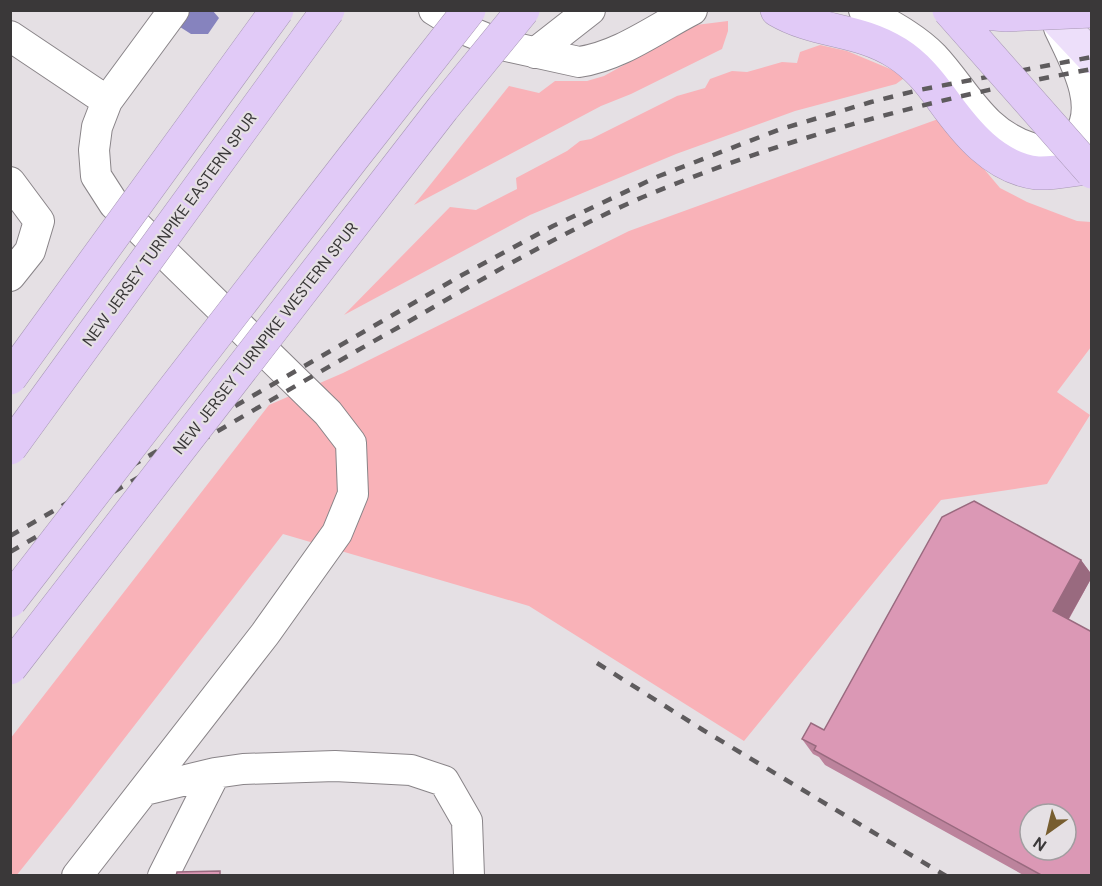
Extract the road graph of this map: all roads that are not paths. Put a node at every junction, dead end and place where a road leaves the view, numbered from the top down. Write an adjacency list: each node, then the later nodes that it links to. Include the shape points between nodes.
1 (174, 10): 17 (street)
2 (277, 10): 24 (highway, bridge)
3 (328, 10): 25 (highway, NEW JERSEY TURNPIKE EASTERN SPUR, bridge)
4 (434, 10): 15 (street, via 468,31)
5 (469, 10): 26 (highway, bridge)
6 (523, 10): 27 (highway, NEW JERSEY TURNPIKE WESTERN SPUR, bridge, via 442,108)
7 (590, 10): 15 (street)
8 (692, 10): 15 (street, via 589,61)
9 (777, 10): 20 (highway, via 799,22 868,38 898,53 925,77 962,126 993,155 1023,170)
10 (864, 10): 13 (street, via 924,48 995,129 1017,143 1049,152 1065,147 1078,136 1087,122 1090,104)
11 (951, 10): 12 (highway, bridge, via 1006,15); 21 (highway, bridge)
12 (1092, 11)
13 (1052, 15): 16 (main road)
14 (10, 36): 17 (street)
15 (535, 53)
16 (1092, 57)
17 (107, 101): 29 (street, via 94,150 96,176 114,204 328,413 351,443 353,494 337,533)
18 (1092, 157): 20 (highway)
19 (1092, 167): 20 (highway)
20 (1057, 172)
21 (1092, 172)
22 (10, 182): 23 (street, via 39,221 30,251)
23 (10, 276)
24 (10, 378)
25 (10, 448)
26 (10, 601)
27 (10, 668)
28 (215, 773): 29 (street); 31 (street); 32 (street, via 335,766 411,770 444,781 466,821)
29 (145, 790): 30 (street)
30 (77, 876)
31 (163, 876)
32 (469, 876)

